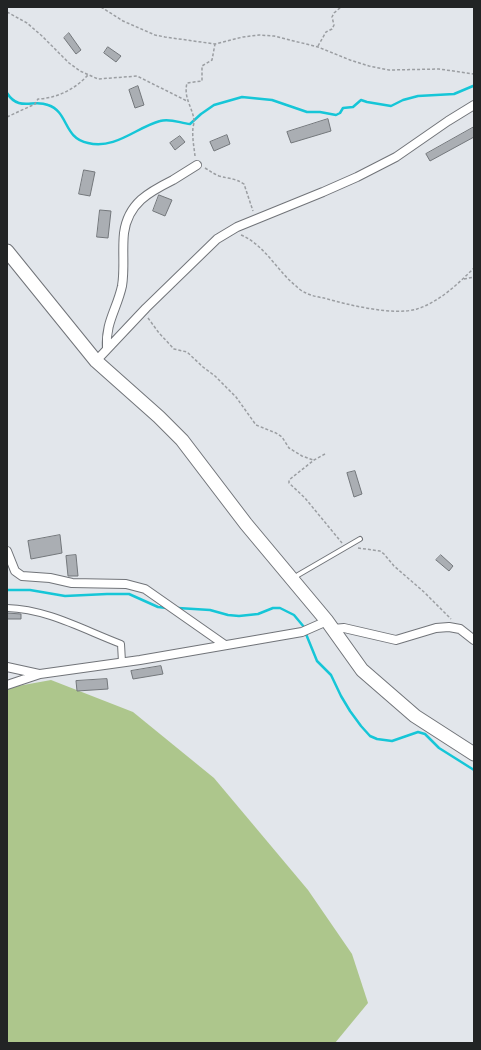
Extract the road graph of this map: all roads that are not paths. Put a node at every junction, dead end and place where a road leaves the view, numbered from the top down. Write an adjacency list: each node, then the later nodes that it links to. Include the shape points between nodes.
1 (474, 106): 4 (street, via 396,156 357,177 227,232 207,248)
2 (197, 165): 4 (street, via 138,201 128,218 124,233 122,285 109,323)
3 (7, 251): 5 (main road)
4 (107, 348): 5 (street)
5 (96, 361): 8 (main road, via 182,440 246,524)
6 (360, 539): 8 (lane, via 298,575)
7 (7, 551): 12 (street, via 15,571 22,576 72,583 126,584 145,589)
8 (294, 580): 10 (main road)
9 (7, 608): 13 (street, via 22,608 47,615 121,644)
10 (330, 625): 11 (street, via 396,640 448,627 460,629); 12 (street); 17 (main road, via 371,679 415,716)
11 (474, 640)
12 (225, 645): 13 (street)
13 (122, 662): 15 (street)
14 (7, 667): 15 (street)
15 (40, 674): 16 (street)
16 (7, 685)
17 (474, 754)

